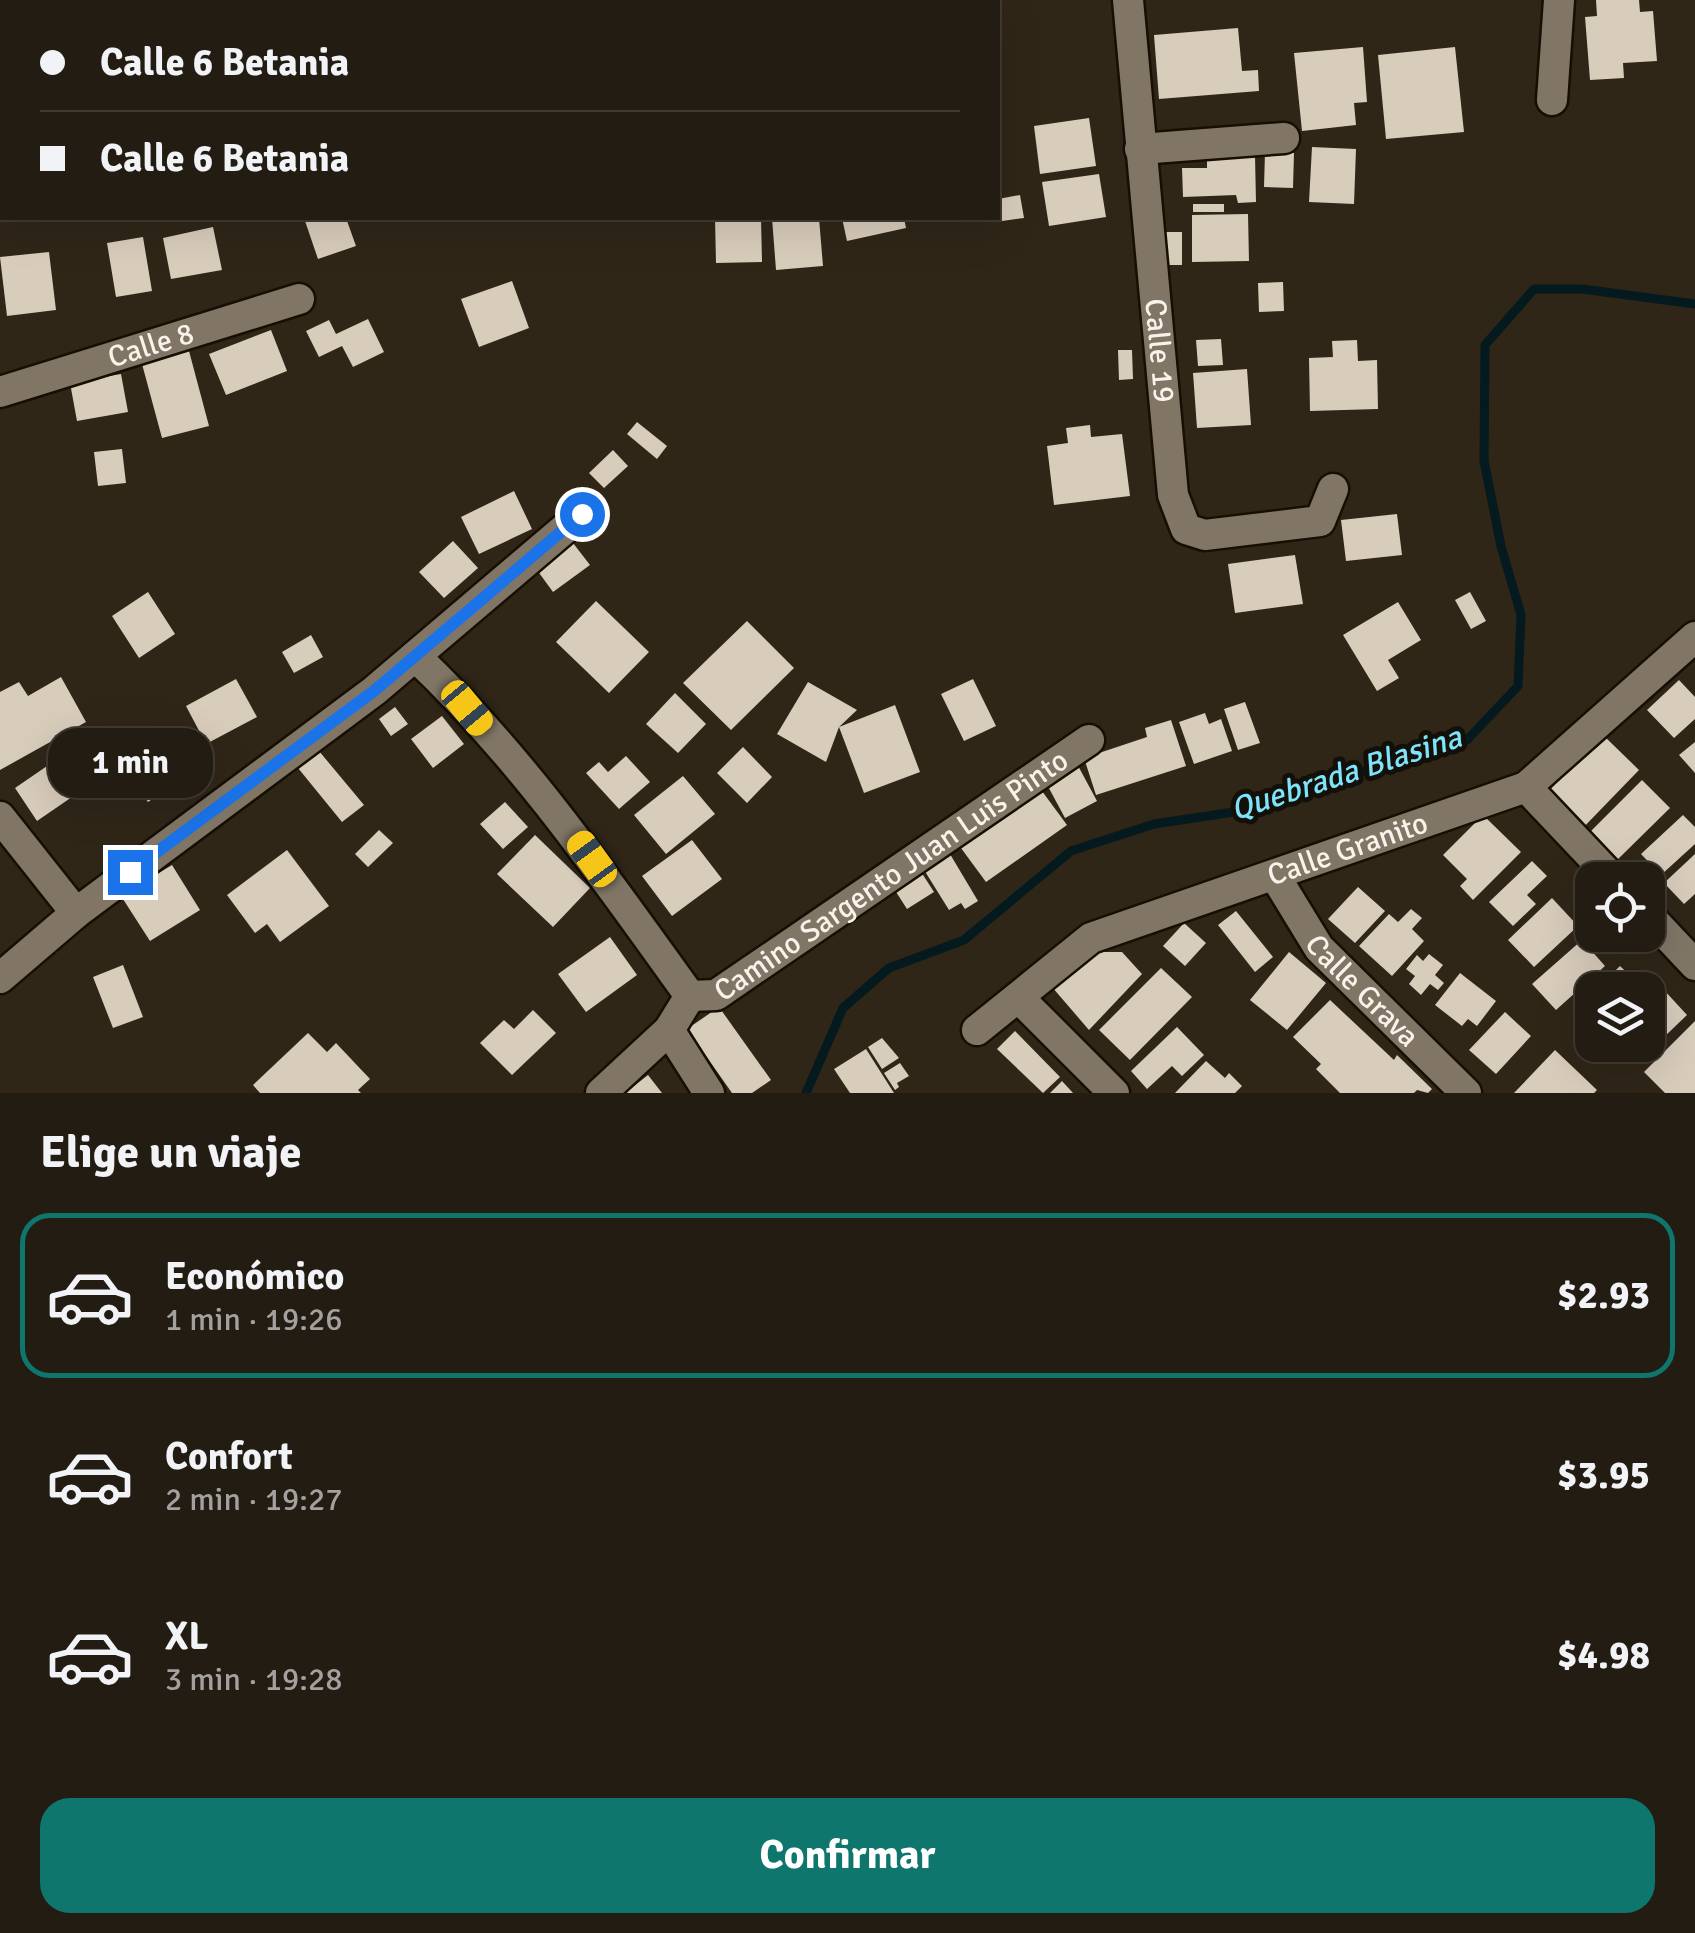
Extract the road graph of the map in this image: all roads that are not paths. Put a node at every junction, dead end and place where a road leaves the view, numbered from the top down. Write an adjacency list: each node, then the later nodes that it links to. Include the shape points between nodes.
1 (1128, 0): 5 (street, Calle 19)
2 (1559, 0): 3 (street)
3 (1552, 100)
4 (1284, 138): 5 (street)
5 (1140, 149): 8 (street, Calle 19, via 1174,494 1186,528 1205,535 1320,522)
6 (299, 299): 7 (street, Calle 8)
7 (0, 392)
8 (1333, 489)
9 (582, 514): 11 (street)
10 (1695, 637): 13 (street, Calle Granito)
11 (415, 656): 17 (street); 21 (street, via 572,832)
12 (1089, 740): 21 (street, Camino Sargento Juan Luis Pinto, via 716,994)
13 (1526, 786): 15 (street); 16 (street, Calle Granito)
14 (0, 817): 17 (street)
15 (1597, 862)
16 (1276, 876): 22 (street, Calle Granito, via 1091,938); 28 (street, Calle Grava, via 1319,948)
17 (76, 913): 20 (street)
18 (1665, 933): 19 (street)
19 (1695, 965)
20 (0, 978)
21 (690, 996): 23 (street)
22 (1019, 998): 24 (street, Calle Granito); 27 (street)
23 (670, 1030): 25 (street); 26 (street)
24 (977, 1030)
25 (601, 1093)
26 (709, 1093)
27 (1114, 1093)
28 (1466, 1093)

